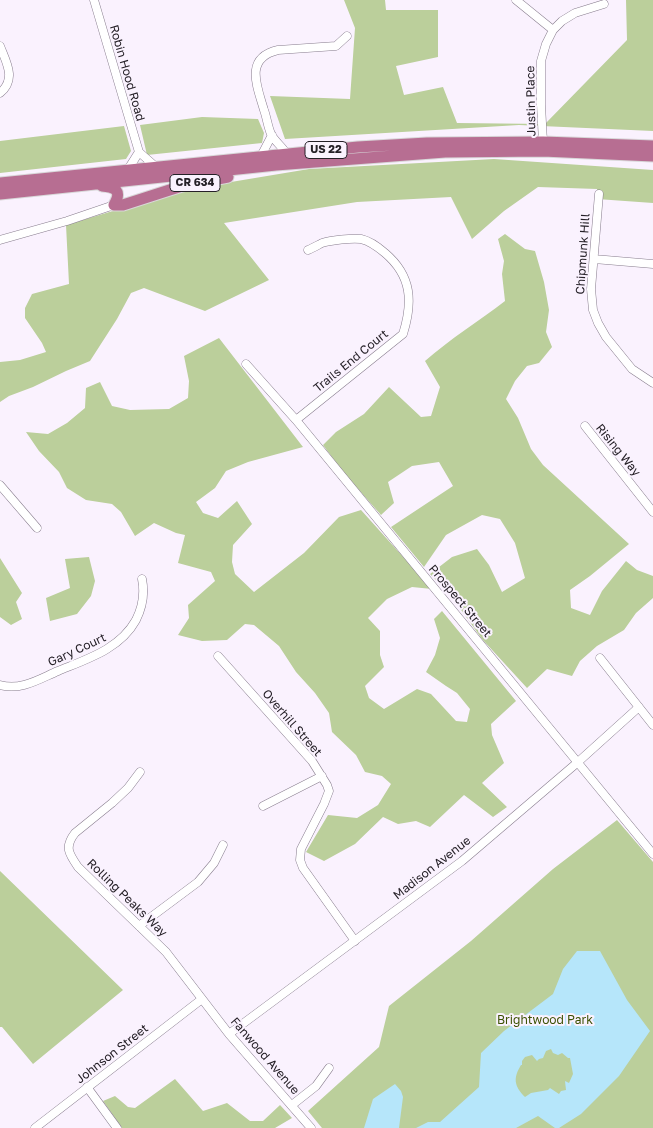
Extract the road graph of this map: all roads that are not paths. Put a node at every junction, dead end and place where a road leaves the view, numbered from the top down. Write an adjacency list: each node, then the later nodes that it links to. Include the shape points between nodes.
1 (94, 0): 11 (street, Robin Hood Road)
2 (516, 0): 4 (street)
3 (604, 4): 4 (street, via 575,13)
4 (552, 30): 9 (street, Justin Place, via 541,61)
5 (348, 36): 8 (street, via 336,46 271,52 257,64 256,81)
6 (0, 46): 7 (street, via 9,82)
7 (0, 93)
8 (272, 135): 12 (street); 13 (street)
9 (543, 142): 10 (highway, US 22); 12 (highway, US 22, via 427,143)
10 (653, 146)
11 (138, 152): 16 (street); 17 (street)
12 (288, 154): 13 (highway, US 22)
13 (261, 156): 16 (highway, US 22)
14 (653, 156): 15 (highway, US 22, via 543,151 445,152)
15 (276, 165): 19 (highway, US 22); 22 (highway, CR 634)
16 (156, 167): 17 (highway, US 22)
17 (127, 170): 18 (highway, US 22)
18 (0, 184)
19 (93, 184): 20 (highway, US 22); 22 (highway, via 115,189 118,197)
20 (0, 194)
21 (599, 194): 25 (street, Chipmunk Hill)
22 (114, 205): 23 (street, CR 634)
23 (0, 240)
24 (308, 250): 29 (street, Trails End Court, via 324,243 346,240 362,240 376,246 402,272 409,290 409,305 403,334)
25 (594, 259): 26 (street); 28 (street, Chipmunk Hill, via 591,296 598,323 632,369)
26 (653, 264)
27 (246, 364): 29 (street, Prospect Street)
28 (653, 383)
29 (296, 420): 40 (street, Prospect Street)
30 (584, 426): 32 (street, Rising Way)
31 (0, 485): 33 (street)
32 (653, 512)
33 (37, 528)
34 (142, 579): 37 (street, Gary Court, via 142,608 118,641 97,654 30,683 12,688)
35 (218, 656): 42 (street, Overhill Street)
36 (601, 660): 38 (street)
37 (3, 686)
38 (638, 707): 39 (street); 40 (street, Madison Avenue)
39 (653, 725)
40 (578, 762): 45 (street, Prospect Street); 47 (street, Madison Avenue, via 462,861)
41 (140, 772): 46 (street, Rolling Peaks Way, via 128,788 75,833 68,845 68,852 78,867)
42 (322, 776): 43 (street); 47 (street, Overhill Street, via 329,792 301,849 300,860)
43 (263, 806)
44 (223, 845): 46 (street, via 214,863 198,882)
45 (653, 854)
46 (139, 926): 48 (street, Rolling Peaks Way, via 166,952)
47 (355, 941): 49 (street, Madison Avenue)
48 (202, 999): 49 (street, Fanwood Avenue); 51 (street, Johnson Street)
49 (229, 1034): 52 (street, Fanwood Avenue)
50 (329, 1068): 52 (street, via 316,1086)
51 (87, 1088): 53 (street, Johnson Street); 54 (street)
52 (292, 1105): 55 (street, Fanwood Avenue)
53 (35, 1128)
54 (117, 1128)
55 (311, 1128)

